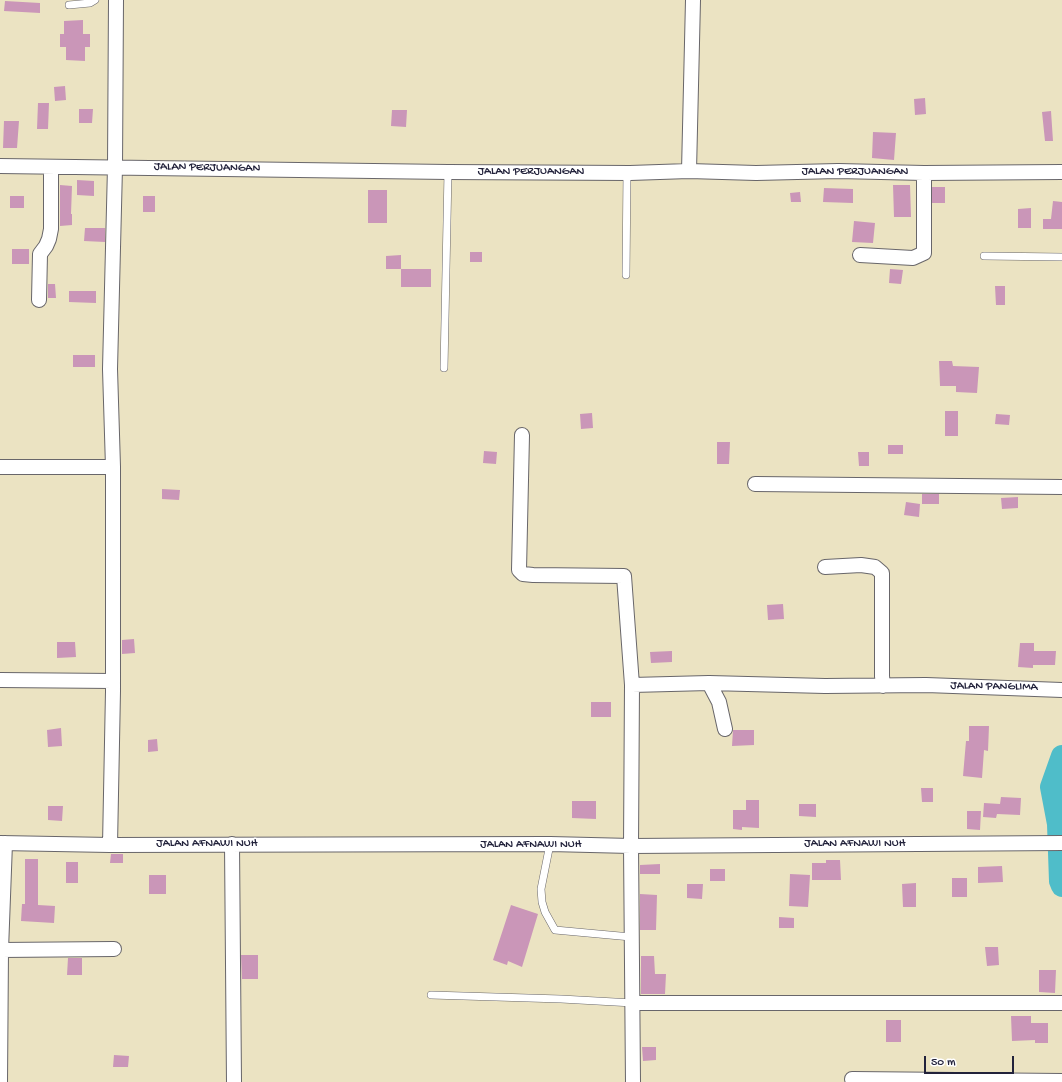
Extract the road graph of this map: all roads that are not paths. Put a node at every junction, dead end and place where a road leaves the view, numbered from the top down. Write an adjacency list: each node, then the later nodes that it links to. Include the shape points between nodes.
1 (95, 0): 4 (lane, via 90,3)
2 (116, 0): 7 (street)
3 (693, 0): 8 (street)
4 (68, 5)
5 (0, 166): 6 (street, JALAN PERJUANGAN)
6 (50, 167): 7 (street, JALAN PERJUANGAN); 17 (street, via 51,229 46,246 40,254)
7 (115, 167): 9 (street, JALAN PERJUANGAN); 21 (street, via 110,369)
8 (689, 171): 10 (street, JALAN PERJUANGAN); 12 (street, JALAN PERJUANGAN)
9 (448, 172): 10 (street, JALAN PERJUANGAN); 18 (lane)
10 (627, 172): 16 (lane)
11 (1062, 172): 12 (street, JALAN PERJUANGAN)
12 (924, 173): 13 (street, via 924,253 913,258)
13 (860, 255)
14 (984, 256): 15 (lane)
15 (1062, 257)
16 (626, 275)
17 (38, 300)
18 (444, 368)
19 (522, 435): 28 (street, via 519,570 523,574 533,575 624,576)
20 (0, 467): 21 (street)
21 (113, 467): 26 (street)
22 (755, 484): 23 (street)
23 (1062, 487)
24 (825, 567): 29 (street, via 861,565 875,567 882,574)
25 (0, 680): 26 (street)
26 (113, 681): 36 (street)
27 (709, 683): 28 (street, JALAN PANGLIMA); 29 (street, JALAN PANGLIMA); 31 (street, via 718,702)
28 (632, 685): 37 (street)
29 (883, 686): 30 (street, JALAN PANGLIMA)
30 (1062, 690)
31 (725, 729)
32 (3, 843): 36 (street, JALAN AFNAWI NUH); 40 (street)
33 (1062, 843): 37 (street, JALAN AFNAWI NUH)
34 (232, 844): 35 (street, JALAN AFNAWI NUH); 36 (street, JALAN AFNAWI NUH); 47 (street)
35 (550, 844): 37 (street, JALAN AFNAWI NUH); 38 (lane, via 541,889 542,902 556,930)
36 (110, 845)
37 (631, 846): 38 (street)
38 (631, 937): 42 (street)
39 (114, 949): 40 (street)
40 (1, 950): 46 (street)
41 (431, 995): 42 (lane)
42 (633, 1003): 43 (street); 48 (street)
43 (1062, 1003)
44 (852, 1079): 45 (street)
45 (1062, 1081)
46 (0, 1082)
47 (234, 1082)
48 (633, 1082)

